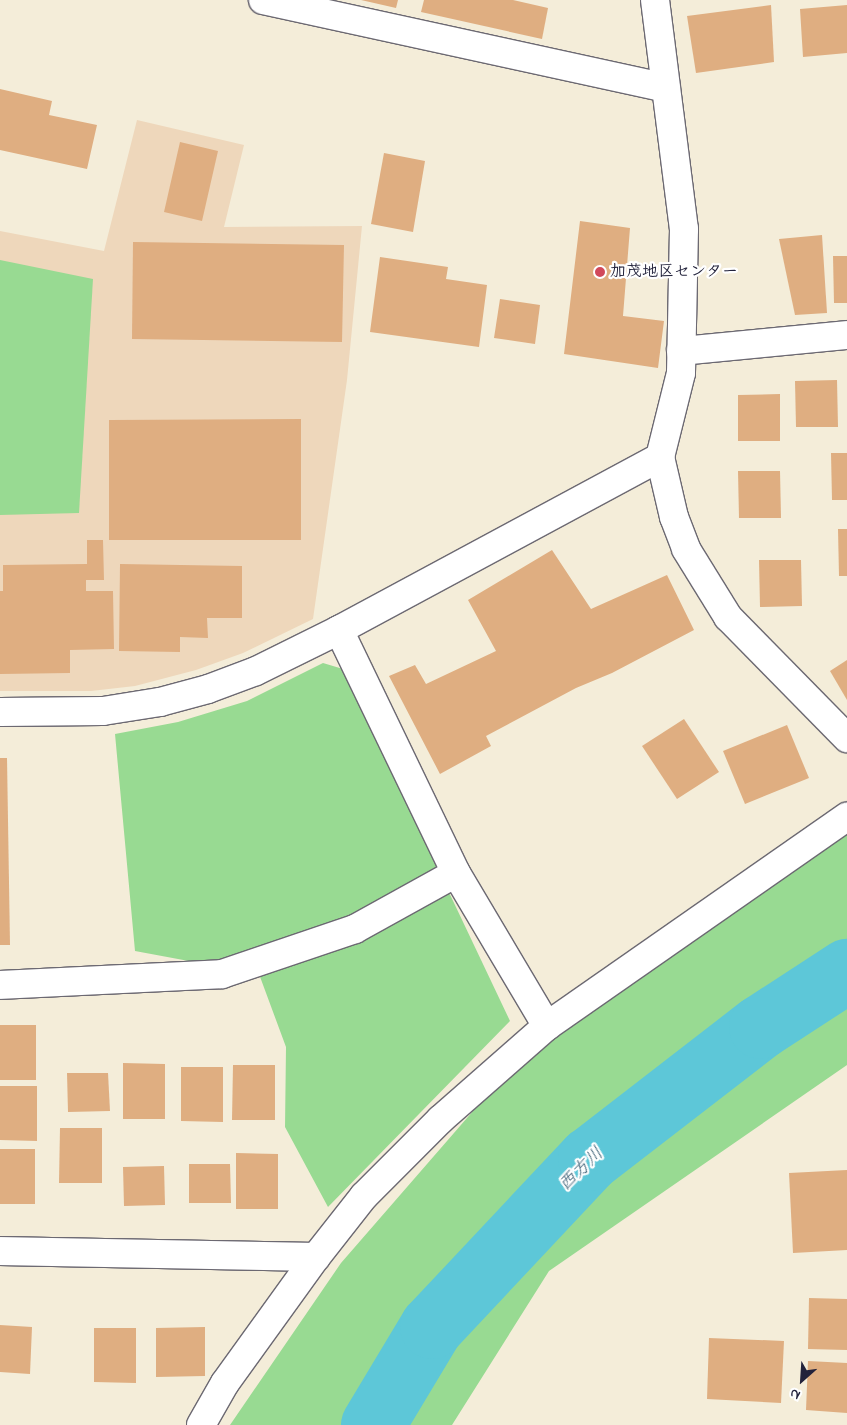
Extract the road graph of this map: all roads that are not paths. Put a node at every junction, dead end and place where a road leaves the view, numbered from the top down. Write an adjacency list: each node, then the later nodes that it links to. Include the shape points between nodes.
1 (263, 0): 3 (street)
2 (655, 0): 3 (street)
3 (665, 88): 5 (street, via 684,229)
4 (847, 335): 5 (street)
5 (681, 351): 6 (street, via 681,373)
6 (660, 457): 7 (street); 9 (street, via 674,517 686,549 728,617)
7 (339, 630): 8 (street, via 256,671 160,702 103,711); 11 (street)
8 (0, 712)
9 (847, 738)
10 (847, 817): 13 (street)
11 (456, 873): 12 (street, via 355,928 222,974); 13 (street)
12 (0, 985)
13 (546, 1026): 15 (street, via 441,1119 364,1196)
14 (0, 1251): 15 (street)
15 (316, 1257): 16 (street, via 225,1384)
16 (201, 1425)

